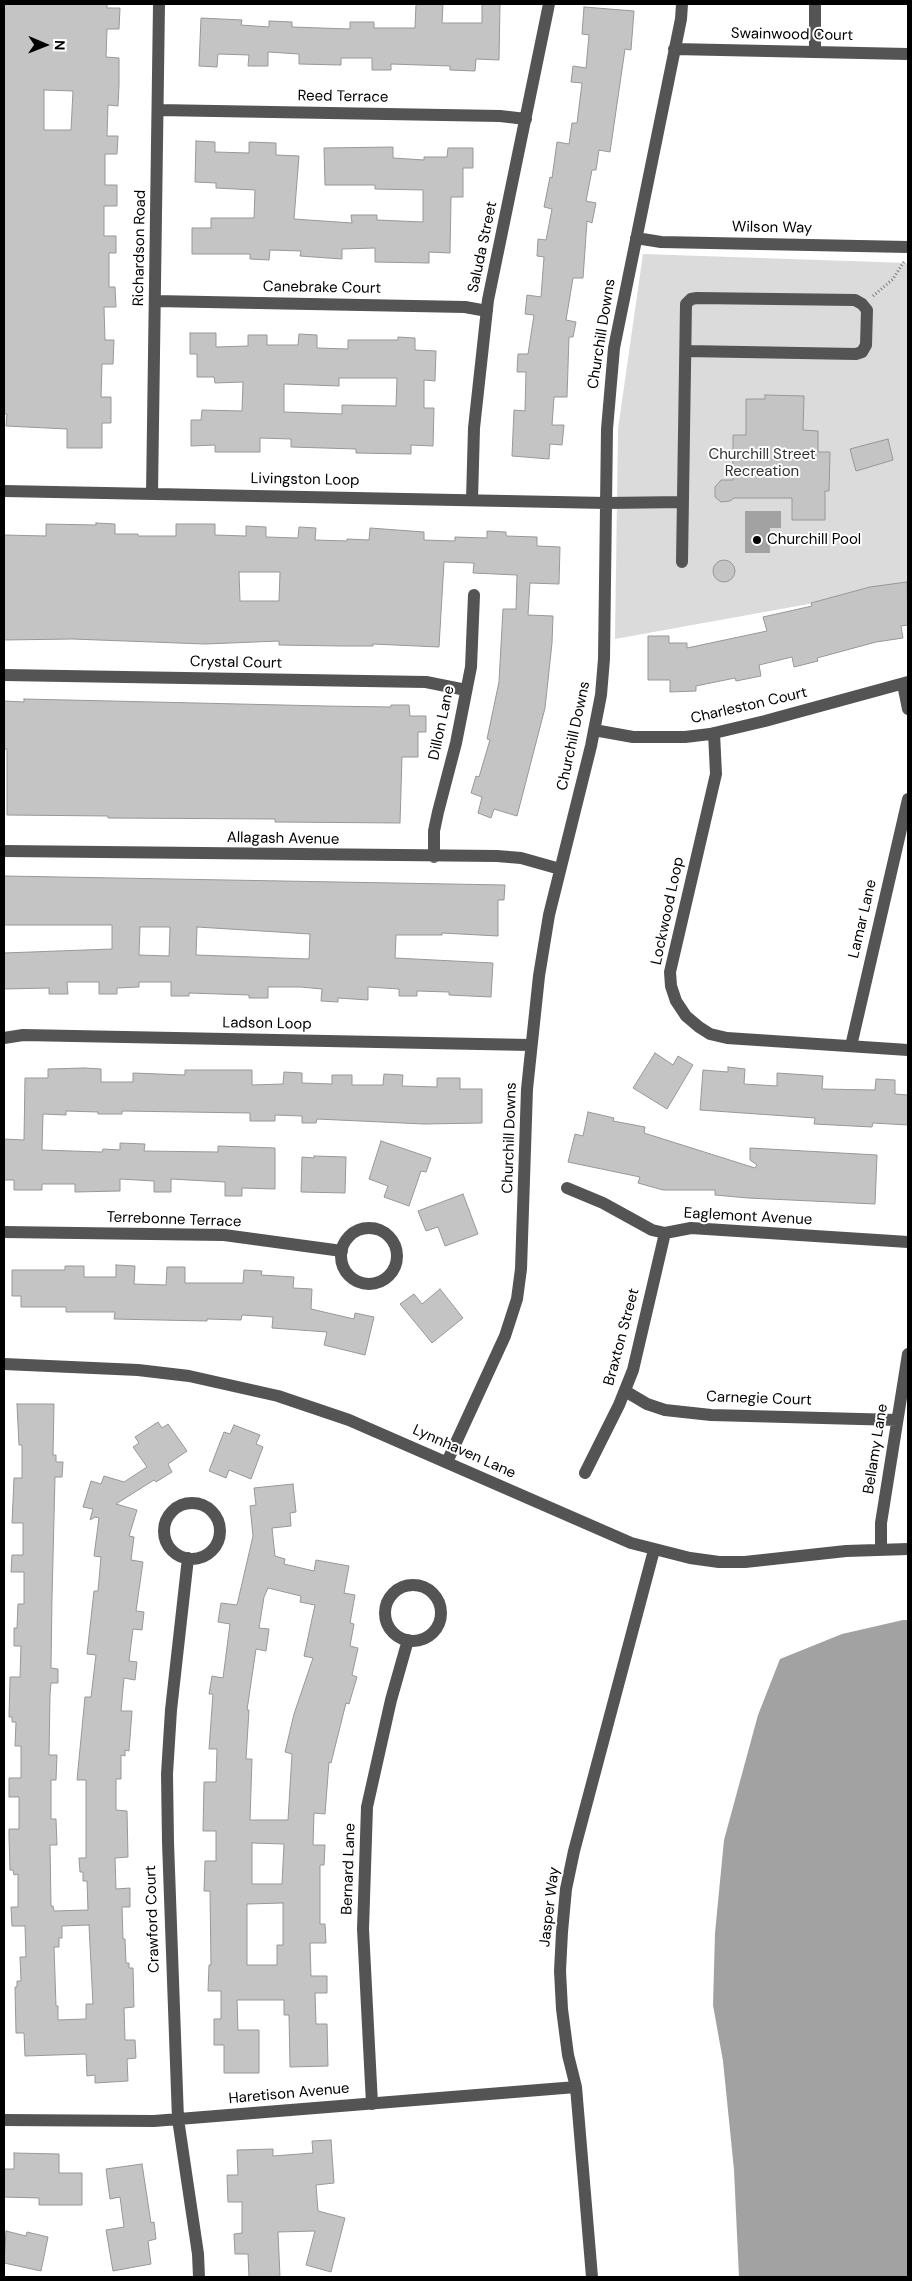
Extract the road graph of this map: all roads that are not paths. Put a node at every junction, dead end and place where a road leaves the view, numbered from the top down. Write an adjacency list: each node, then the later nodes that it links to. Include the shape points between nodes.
1 (159, 4): 8 (street, Richardson Road)
2 (549, 4): 9 (street, Saluda Street)
3 (682, 4): 5 (street, Churchill Downs)
4 (815, 4): 6 (street)
5 (674, 49): 6 (street, Swainwood Court); 10 (street, Churchill Downs)
6 (815, 52): 7 (street, Swainwood Court)
7 (908, 54)
8 (158, 110): 9 (street, Reed Terrace); 12 (street, Richardson Road)
9 (526, 119): 13 (street, Saluda Street)
10 (636, 238): 11 (street, Wilson Way, via 661,242); 19 (street, Churchill Downs, via 610,386)
11 (907, 251)
12 (155, 301): 13 (street, Canebrake Court, via 465,307); 16 (street, Richardson Road)
13 (487, 311): 17 (street, Saluda Street, via 474,428)
14 (686, 351): 14 (street, via 856,354 862,352 866,345 867,310 855,300 691,299 686,304); 18 (street)
15 (4, 490): 16 (street, Livingston Loop)
16 (152, 494): 17 (street, Livingston Loop)
17 (472, 500): 19 (street, Livingston Loop)
18 (683, 502): 19 (street, Livingston Loop); 20 (street)
19 (606, 503): 26 (street, Churchill Downs, via 604,658)
20 (682, 562)
21 (474, 595): 24 (street, Dillon Lane, via 471,667)
22 (4, 675): 24 (street, Crystal Court, via 426,682)
23 (905, 683): 25 (street); 27 (street, Charleston Court)
24 (466, 690): 30 (street, Dillon Lane, via 436,822)
25 (908, 709)
26 (594, 730): 27 (street, Charleston Court, via 648,738); 31 (street, Churchill Downs)
27 (714, 733): 34 (street, Lockwood Loop, via 716,774 670,972 676,1001 686,1016 710,1034 727,1038)
28 (908, 799): 34 (street, Lamar Lane)
29 (4, 851): 30 (street, Allagash Avenue)
30 (434, 857): 31 (street, Allagash Avenue, via 521,858)
31 (560, 869): 33 (street, Churchill Downs, via 549,915)
32 (4, 1038): 33 (street, Ladson Loop, via 23,1035)
33 (530, 1045): 45 (street, Churchill Downs, via 522,1252 516,1299 505,1336)
34 (851, 1046): 35 (street, Lockwood Loop)
35 (908, 1050)
36 (567, 1188): 38 (street, Eaglemont Avenue, via 603,1202 652,1230)
37 (4, 1232): 40 (street, Terrebonne Terrace, via 224,1236)
38 (665, 1233): 39 (street, Eaglemont Avenue, via 698,1228); 43 (street, Braxton Street, via 643,1334)
39 (908, 1242)
40 (342, 1251): 40 (street, via 351,1235 360,1230 379,1230 393,1243 396,1262 388,1277 364,1284 348,1276 341,1260)
41 (908, 1354): 44 (street, Bellamy Lane)
42 (4, 1364): 45 (street, Lynnhaven Lane, via 138,1370 234,1385 323,1410)
43 (624, 1391): 44 (street, Carnegie Court, via 665,1410 711,1415); 46 (street, Braxton Street)
44 (897, 1420): 49 (street, Bellamy Lane, via 881,1523)
45 (448, 1462): 48 (street, Lynnhaven Lane, via 631,1543)
46 (585, 1473)
47 (908, 1549): 49 (street, Lynnhaven Lane)
48 (654, 1550): 49 (street, Lynnhaven Lane, via 719,1562 746,1562); 52 (street, Jasper Way, via 566,1889 560,1971 568,2055)
49 (881, 1550)
50 (188, 1558): 50 (street, via 171,1549 164,1531 166,1521 178,1507 196,1503 205,1506 217,1518 220,1535 205,1556); 54 (street, Crawford Court, via 167,1774 170,1960)
51 (408, 1640): 51 (street, via 388,1624 386,1607 394,1592 402,1587 419,1585 435,1595 441,1614 434,1631 417,1640); 53 (street, Bernard Lane, via 390,1700 367,1807 363,1929)
52 (576, 2087): 53 (street, Haretison Avenue); 57 (street, Jasper Way)
53 (372, 2104): 54 (street, Haretison Avenue)
54 (178, 2119): 55 (street, Haretison Avenue); 56 (street, Crawford Court)
55 (4, 2120)
56 (199, 2277)
57 (592, 2277)

